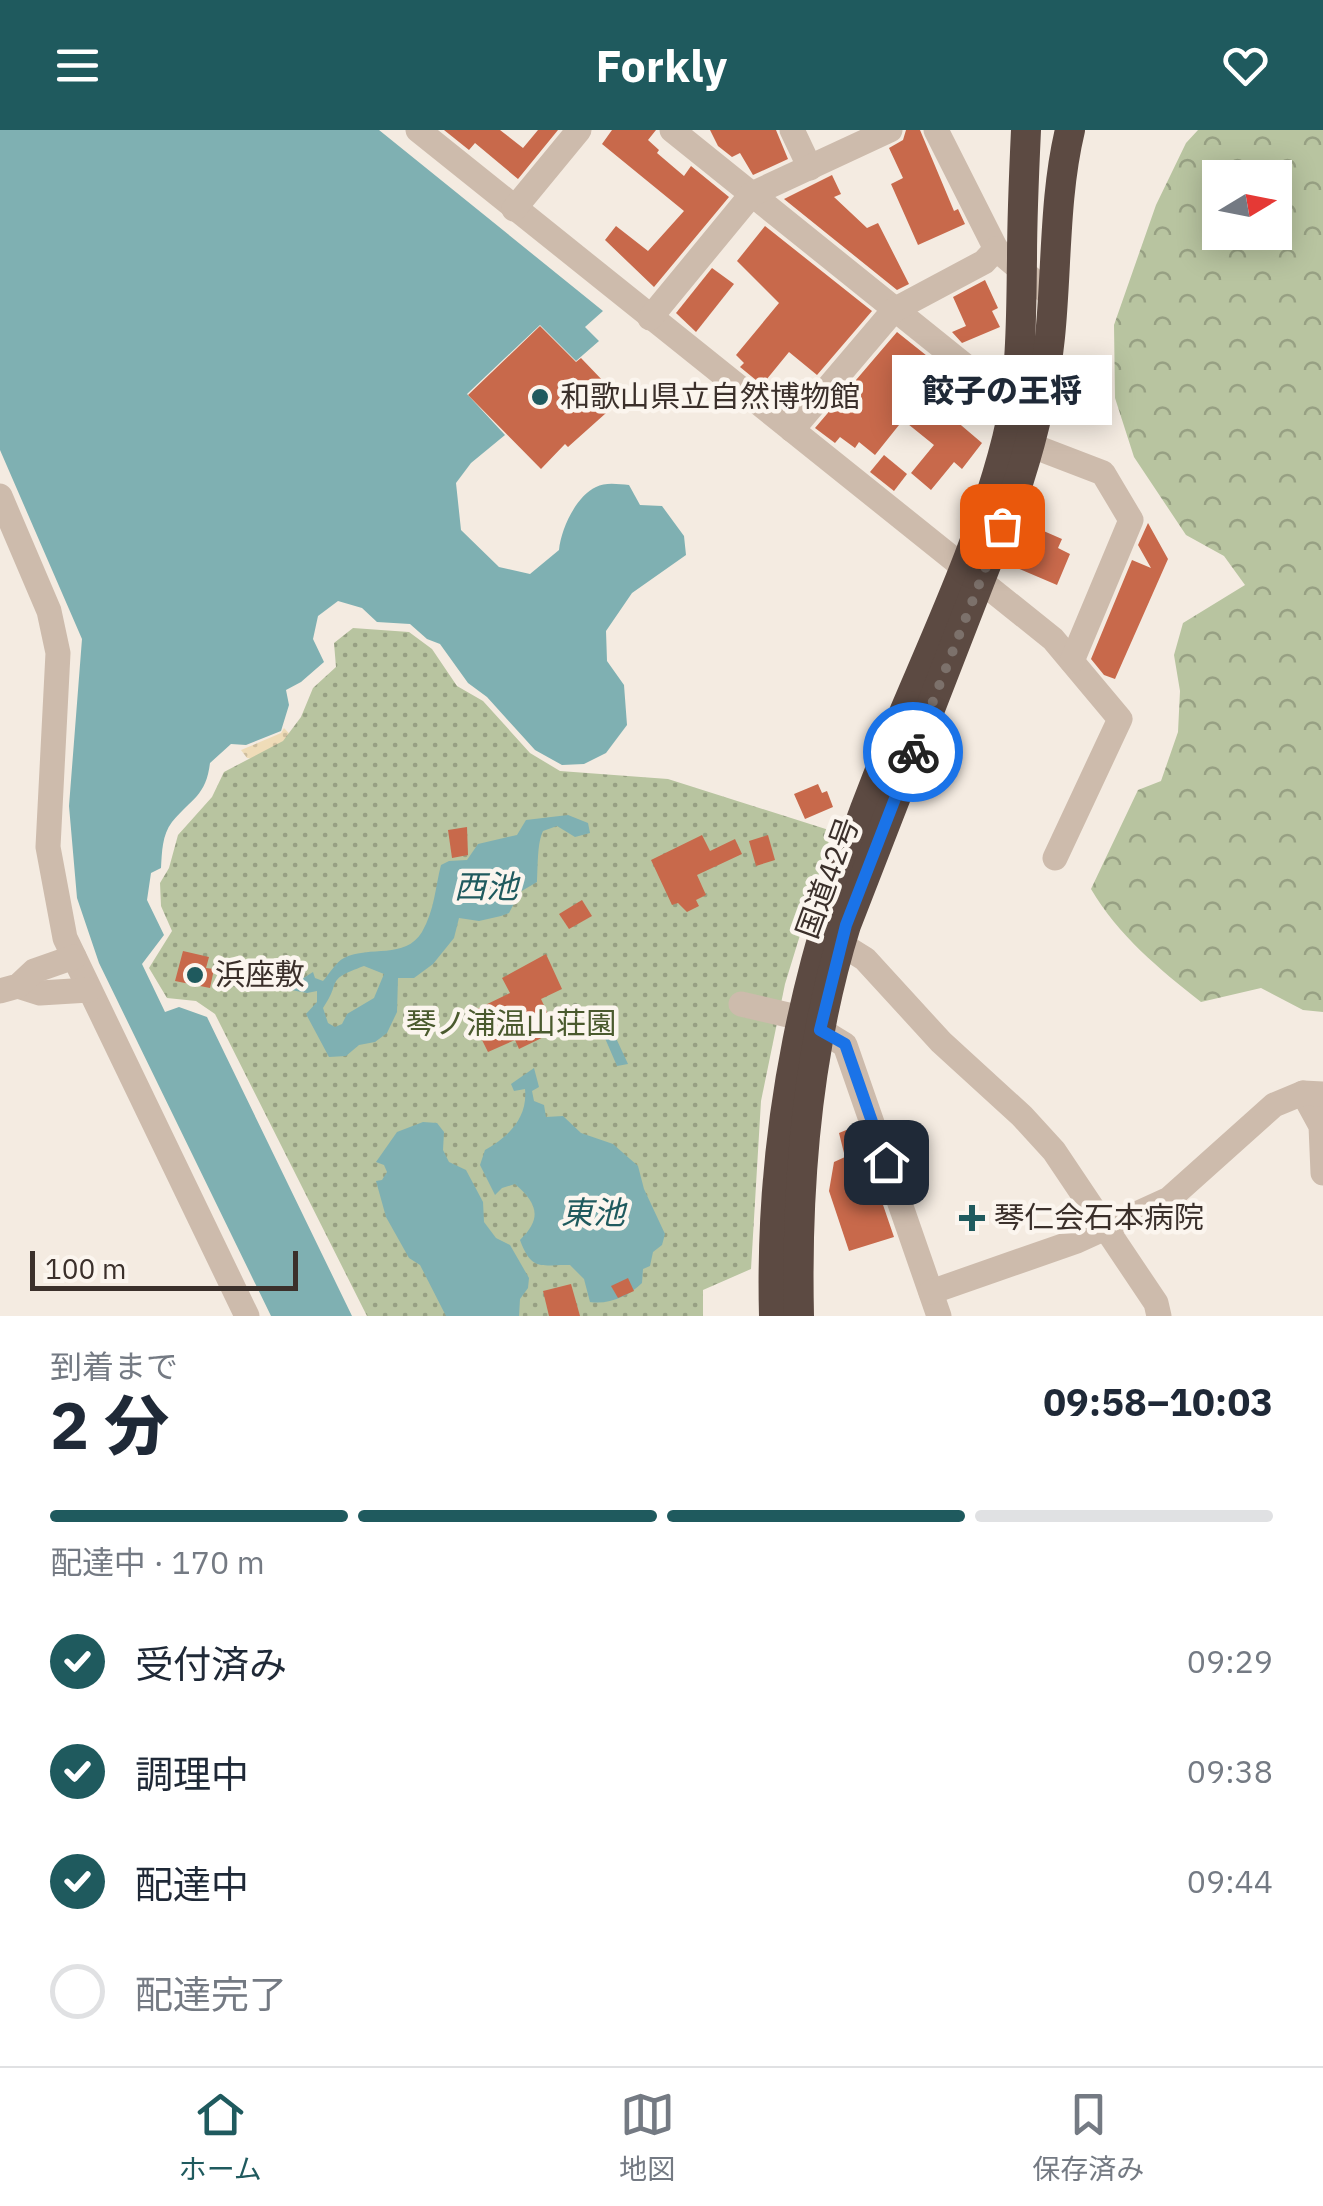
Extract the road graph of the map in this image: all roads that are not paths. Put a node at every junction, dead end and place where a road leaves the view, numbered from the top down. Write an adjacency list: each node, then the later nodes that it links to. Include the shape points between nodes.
1 (418, 130): 11 (street)
2 (579, 130): 11 (street)
3 (672, 130): 10 (street)
4 (792, 130): 9 (street)
5 (890, 130): 9 (street)
6 (936, 130): 12 (street)
7 (1026, 130): 13 (highway, 国道42号)
8 (1070, 130): 14 (highway, 国道42号)
9 (810, 168): 10 (street)
10 (752, 194): 15 (street); 16 (street)
11 (514, 209): 16 (street)
12 (996, 249): 13 (street); 15 (street)
13 (1022, 271): 14 (street); 17 (highway, 国道42号)
14 (1053, 297): 19 (highway, 国道42号)
15 (894, 310): 17 (street); 18 (street)
16 (650, 318): 18 (street)
17 (1014, 405): 21 (highway, 国道42号)
18 (792, 430): 21 (street)
19 (1030, 446): 21 (highway, 国道42号); 22 (street, via 1103,473 1132,520)
20 (0, 496): 25 (street, via 49,612 58,653 48,847)
21 (972, 573): 22 (street); 24 (highway, 国道42号, via 876,780)
22 (1072, 661): 23 (street, via 1120,718)
23 (1055, 858)
24 (832, 937): 29 (highway, 国道42号); 32 (street, via 864,959 1022,1116)
25 (74, 956): 26 (street); 27 (street)
26 (9, 989): 27 (street)
27 (88, 990): 35 (street)
28 (741, 1004): 29 (street)
29 (810, 1024): 33 (street, via 845,1044); 34 (highway, 国道42号, via 780,1162)
30 (1313, 1094): 31 (street); 32 (street, via 1274,1105 1169,1198)
31 (1323, 1173)
32 (1107, 1227): 33 (street); 36 (street)
33 (935, 1304)
34 (780, 1311)
35 (247, 1316)
36 (1159, 1316)

